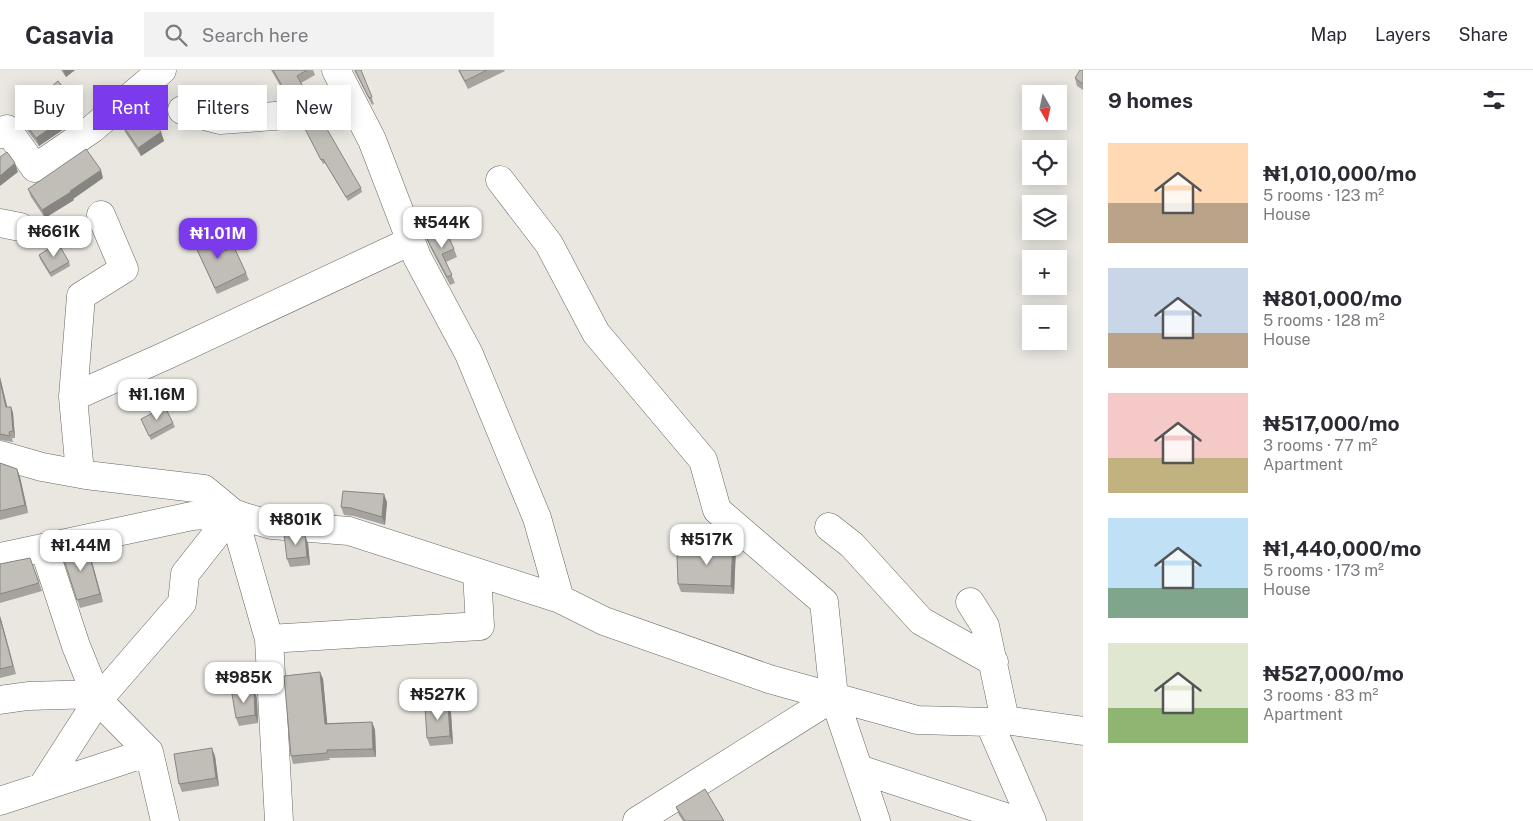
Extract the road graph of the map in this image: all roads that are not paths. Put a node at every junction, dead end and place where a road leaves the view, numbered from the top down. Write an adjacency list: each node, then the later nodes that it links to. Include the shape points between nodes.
1 (162, 70): 5 (street, via 92,128 35,168 7,129)
2 (336, 70): 3 (street)
3 (356, 110): 4 (street); 8 (street, via 372,140)
4 (267, 117)
5 (0, 134)
6 (500, 180): 22 (street, via 549,244 596,334 703,460 717,510 824,602)
7 (101, 215): 9 (street, via 124,268 81,296)
8 (411, 241): 9 (street); 17 (street, via 473,364 537,518)
9 (73, 396): 11 (street)
10 (0, 455): 11 (street)
11 (80, 473): 12 (street, via 204,489)
12 (232, 513): 14 (street, via 192,516); 16 (street, via 272,525 349,531); 19 (street); 21 (street, via 185,574 182,603)
13 (828, 527): 20 (street, via 852,545 921,621)
14 (44, 548): 15 (street); 21 (street, via 76,646)
15 (0, 557)
16 (477, 572): 17 (street); 19 (street, via 480,626)
17 (560, 599): 22 (street, via 604,622 770,679)
18 (970, 602): 20 (street, via 985,626)
19 (268, 639): 31 (street)
20 (994, 662): 24 (street)
21 (97, 697): 23 (street, via 28,696); 26 (street); 28 (street)
22 (834, 697): 24 (street, via 917,720); 27 (street); 32 (street)
23 (0, 700)
24 (997, 721): 25 (street); 35 (street)
25 (1083, 731)
26 (149, 752): 28 (street); 30 (street)
27 (859, 769): 33 (street); 34 (street)
28 (42, 787): 29 (street)
29 (0, 801)
30 (165, 821)
31 (279, 821)
32 (637, 821)
33 (876, 821)
34 (1017, 821)
35 (1032, 821)

